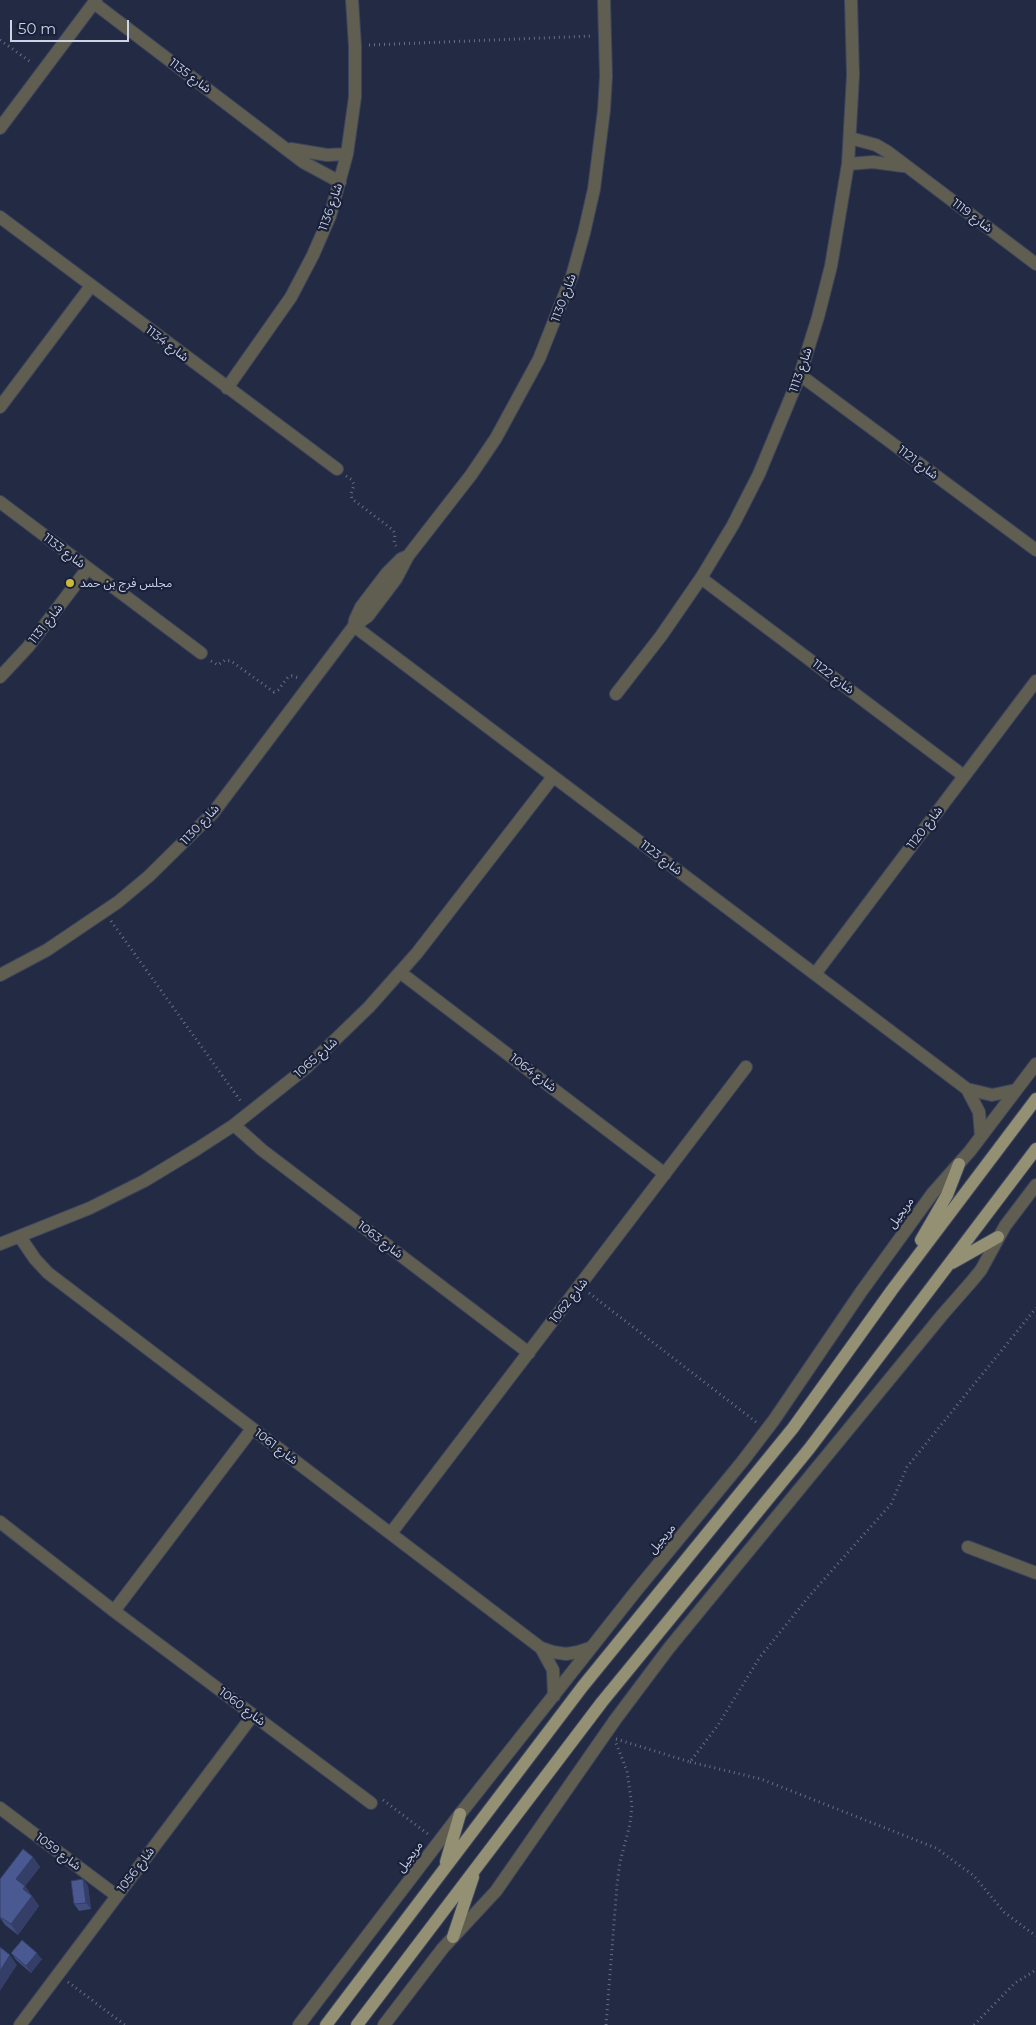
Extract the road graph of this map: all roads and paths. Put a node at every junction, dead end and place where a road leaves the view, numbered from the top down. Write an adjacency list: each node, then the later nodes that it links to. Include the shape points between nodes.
1 (352, 0): 7 (street, شارع 1136)
2 (604, 0): 5 (street, شارع 1130)
3 (851, 0): 10 (street, شارع 1113, via 853,75)
4 (95, 1): 8 (street); 11 (street, شارع 1135)
5 (605, 35): 7 (path); 25 (street, شارع 1130, via 604,110 594,189 572,276 557,318 539,359 496,438)
6 (0, 40): 8 (path)
7 (356, 46): 12 (street, شارع 1136, via 355,97)
8 (43, 71): 9 (street)
9 (0, 128)
10 (850, 138): 13 (street, شارع 1113); 14 (street, شارع 1119, via 876,145)
11 (286, 148): 12 (street, شارع 1135, via 306,153); 15 (street, شارع 1135, via 309,166)
12 (347, 154): 15 (street, شارع 1136)
13 (848, 164): 14 (street, شارع 1119, via 886,162); 19 (street, شارع 1113, via 831,266)
14 (908, 167): 17 (street, شارع 1119)
15 (340, 182): 20 (street, شارع 1136, via 330,216 291,297)
16 (0, 216): 18 (street, شارع 1134)
17 (1036, 264)
18 (91, 286): 20 (street, شارع 1134); 21 (street)
19 (800, 375): 24 (street, شارع 1121); 27 (street, شارع 1113, via 759,474)
20 (227, 388): 22 (street, شارع 1134)
21 (0, 407)
22 (336, 469): 25 (path, via 353,482 352,499 393,530 395,546)
23 (0, 502): 26 (street, شارع 1133)
24 (1036, 550)
25 (408, 556): 28 (street, شارع 1130, via 402,570 368,616)
26 (88, 568): 29 (street, شارع 1133); 30 (street, شارع 1131, via 34,640)
27 (701, 578): 33 (street, شارع 1113); 34 (street, شارع 1122)
28 (354, 626): 32 (street, شارع 1130); 35 (street, شارع 1123)
29 (201, 653): 32 (path, via 215,664 231,660 272,691 278,690 292,676)
30 (0, 677)
31 (1036, 681): 34 (street, شارع 1120)
32 (309, 686): 36 (street, شارع 1130, via 213,813 149,876)
33 (616, 694)
34 (964, 776): 38 (street, شارع 1120)
35 (553, 777): 37 (street, شارع 1065); 38 (street, شارع 1123)
36 (105, 912): 39 (street, شارع 1130, via 47,950); 45 (path)
37 (401, 973): 45 (street, شارع 1065, via 334,1043); 50 (street, شارع 1064)
38 (814, 974): 42 (street, شارع 1123)
39 (0, 975)
40 (1036, 1064): 43 (street, مريجيل)
41 (746, 1067): 50 (street, شارع 1062)
42 (968, 1089): 43 (street, شارع 1123, via 992,1095); 47 (street, شارع 1123, via 979,1112)
43 (1016, 1090): 47 (street, مريجيل)
44 (1036, 1099): 57 (main road)
45 (250, 1114): 46 (street, شارع 1065)
46 (234, 1125): 52 (street, شارع 1065, via 144,1180 90,1208); 59 (street, شارع 1063, via 262,1150)
47 (981, 1136): 49 (street, مريجيل)
48 (1036, 1149): 55 (main road)
49 (959, 1164): 57 (main road, via 941,1206); 61 (street, مريجيل, via 921,1209)
50 (665, 1174): 56 (street, شارع 1062)
51 (1036, 1185): 53 (street)
52 (20, 1237): 54 (street, شارع 1065); 60 (street, شارع 1061, via 48,1273)
53 (998, 1237): 55 (main road); 80 (street, via 981,1270 669,1648 496,1890)
54 (0, 1244)
55 (948, 1266): 76 (main road, via 809,1449 602,1702)
56 (580, 1287): 59 (street, شارع 1062); 61 (path)
57 (892, 1290): 77 (main road, via 793,1428 583,1686)
58 (1036, 1308): 71 (path, via 907,1467 891,1504 760,1657 718,1725)
59 (528, 1353): 63 (street, شارع 1062)
60 (252, 1429): 63 (street, شارع 1061); 66 (street)
61 (766, 1430): 68 (street, مريجيل)
62 (0, 1522): 66 (street, شارع 1060)
63 (391, 1533): 67 (street, شارع 1061)
64 (968, 1547): 65 (street)
65 (1036, 1573)
66 (114, 1611): 70 (street, شارع 1060)
67 (541, 1648): 68 (street, شارع 1061, via 566,1654); 69 (street, شارع 1061, via 553,1670)
68 (590, 1648): 69 (street, مريجيل)
69 (554, 1696): 74 (street, مريجيل)
70 (253, 1715): 72 (street, شارع 1060); 78 (street, شارع 1056)
71 (690, 1762): 79 (path, via 761,1779 936,1848 974,1876 1004,1912); 89 (path, via 612,1738 627,1770 632,1806 617,1884)
72 (372, 1803): 75 (path, via 377,1795)
73 (0, 1808): 78 (street, شارع 1059)
74 (460, 1814): 75 (street, مريجيل); 77 (main road)
75 (439, 1842): 85 (street, مريجيل)
76 (476, 1868): 80 (main road); 87 (main road)
77 (443, 1870): 86 (main road)
78 (117, 1896): 82 (street, شارع 1056)
79 (1036, 1936)
80 (453, 1937): 88 (street)
81 (1036, 1970): 90 (path, via 1015,1983)
82 (58, 1974): 83 (street, شارع 1056); 84 (path)
83 (20, 2025)
84 (125, 2025)
85 (300, 2025)
86 (326, 2025)
87 (357, 2025)
88 (384, 2025)
89 (606, 2025)
90 (974, 2025)

